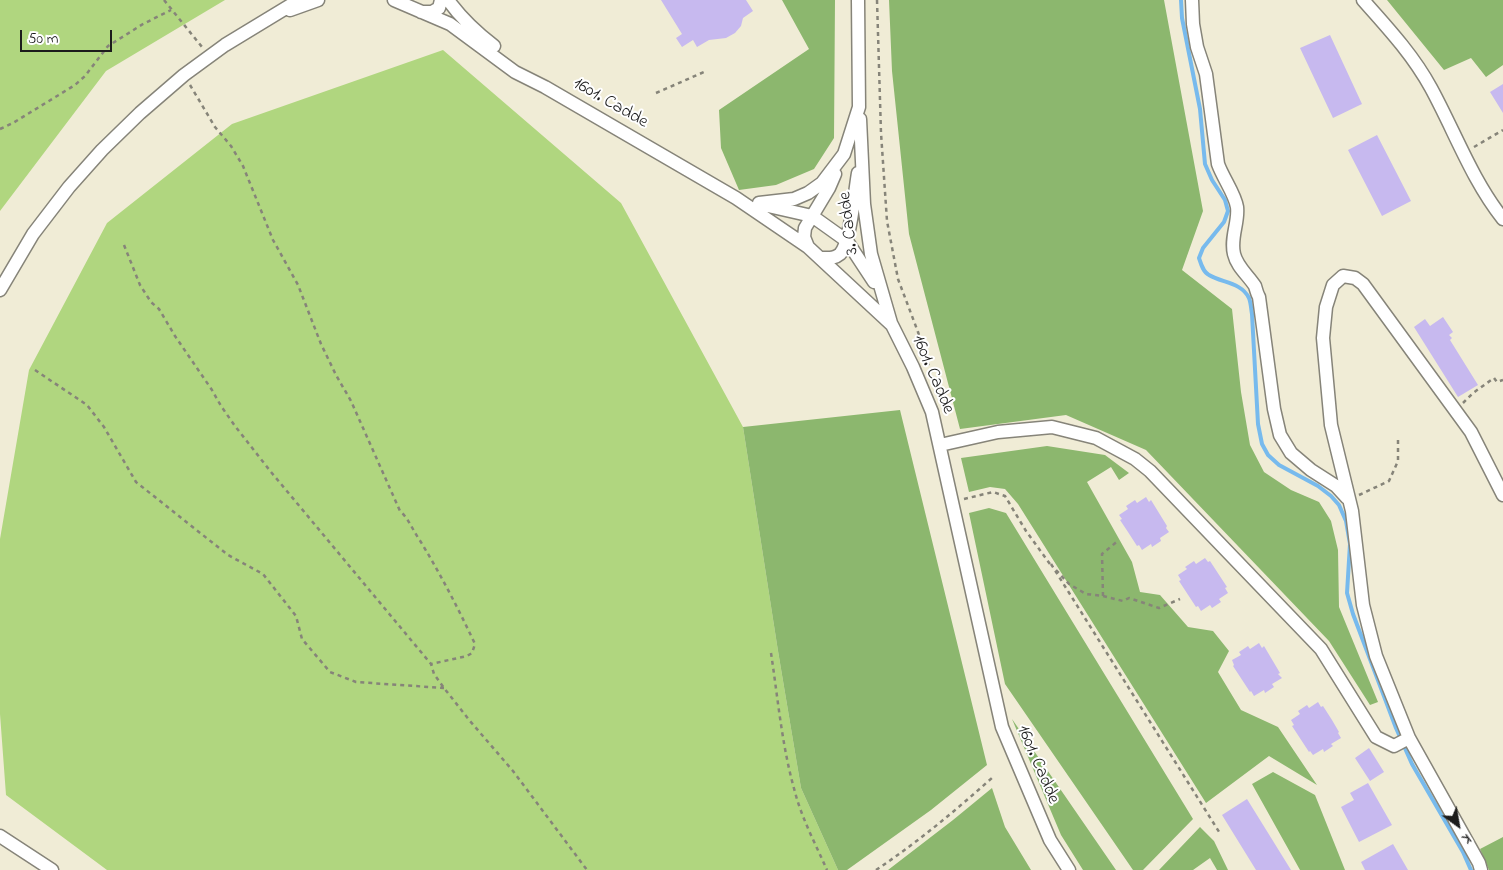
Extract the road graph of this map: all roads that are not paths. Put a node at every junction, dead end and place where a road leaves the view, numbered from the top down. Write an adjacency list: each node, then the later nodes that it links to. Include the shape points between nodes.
1 (299, 0): 10 (street)
2 (318, 0): 10 (street)
3 (394, 0): 9 (street)
4 (441, 0): 9 (street, via 439,8)
5 (448, 0): 11 (street, 1601. Cadde, via 483,38)
6 (858, 0): 12 (street, 3. Cadde)
7 (1192, 0): 27 (street, via 1192,24 1206,74 1218,164 1237,208 1232,240 1234,255 1259,297 1280,435 1291,453 1336,486)
8 (1363, 0): 18 (street, via 1414,60 1488,200)
9 (422, 12): 11 (street, 1601. Cadde, via 450,24 516,72)
10 (263, 23): 22 (street, via 225,45 184,75 102,150 33,234)
11 (545, 87): 15 (street, 1601. Cadde)
12 (859, 107): 13 (street, 3. Cadde); 14 (street)
13 (861, 151): 19 (street, 3. Cadde); 23 (street, 3. Cadde, via 864,204)
14 (844, 154): 16 (street, via 822,183 808,193 794,199); 17 (street, 3. Cadde)
15 (736, 198): 16 (street, 3. Cadde); 20 (street, 1601. Cadde)
16 (759, 204): 17 (street, 3. Cadde)
17 (812, 216): 19 (street, 3. Cadde); 20 (street, 3. Cadde, via 805,228)
18 (1503, 219)
19 (847, 241): 21 (street, 3. Cadde, via 833,258); 23 (street, 3. Cadde)
20 (808, 247): 21 (street, 1601. Cadde)
21 (821, 258): 24 (street, 1601. Cadde)
22 (0, 290)
23 (880, 290): 24 (street, 3. Cadde)
24 (892, 325): 25 (street, 1601. Cadde, via 932,412)
25 (940, 445): 28 (street, via 998,432 1052,427 1096,438 1135,459 1321,649 1376,736); 31 (street, 1601. Cadde, via 1002,727 1050,840)
26 (1503, 495): 27 (street, via 1456,410 1363,284 1355,278 1343,276 1333,285 1326,307 1323,338 1331,425)
27 (1349, 500): 28 (street, via 1363,605)
28 (1403, 741): 32 (street)
29 (0, 836): 30 (street)
30 (52, 870)
31 (1069, 870)
32 (1481, 870)

